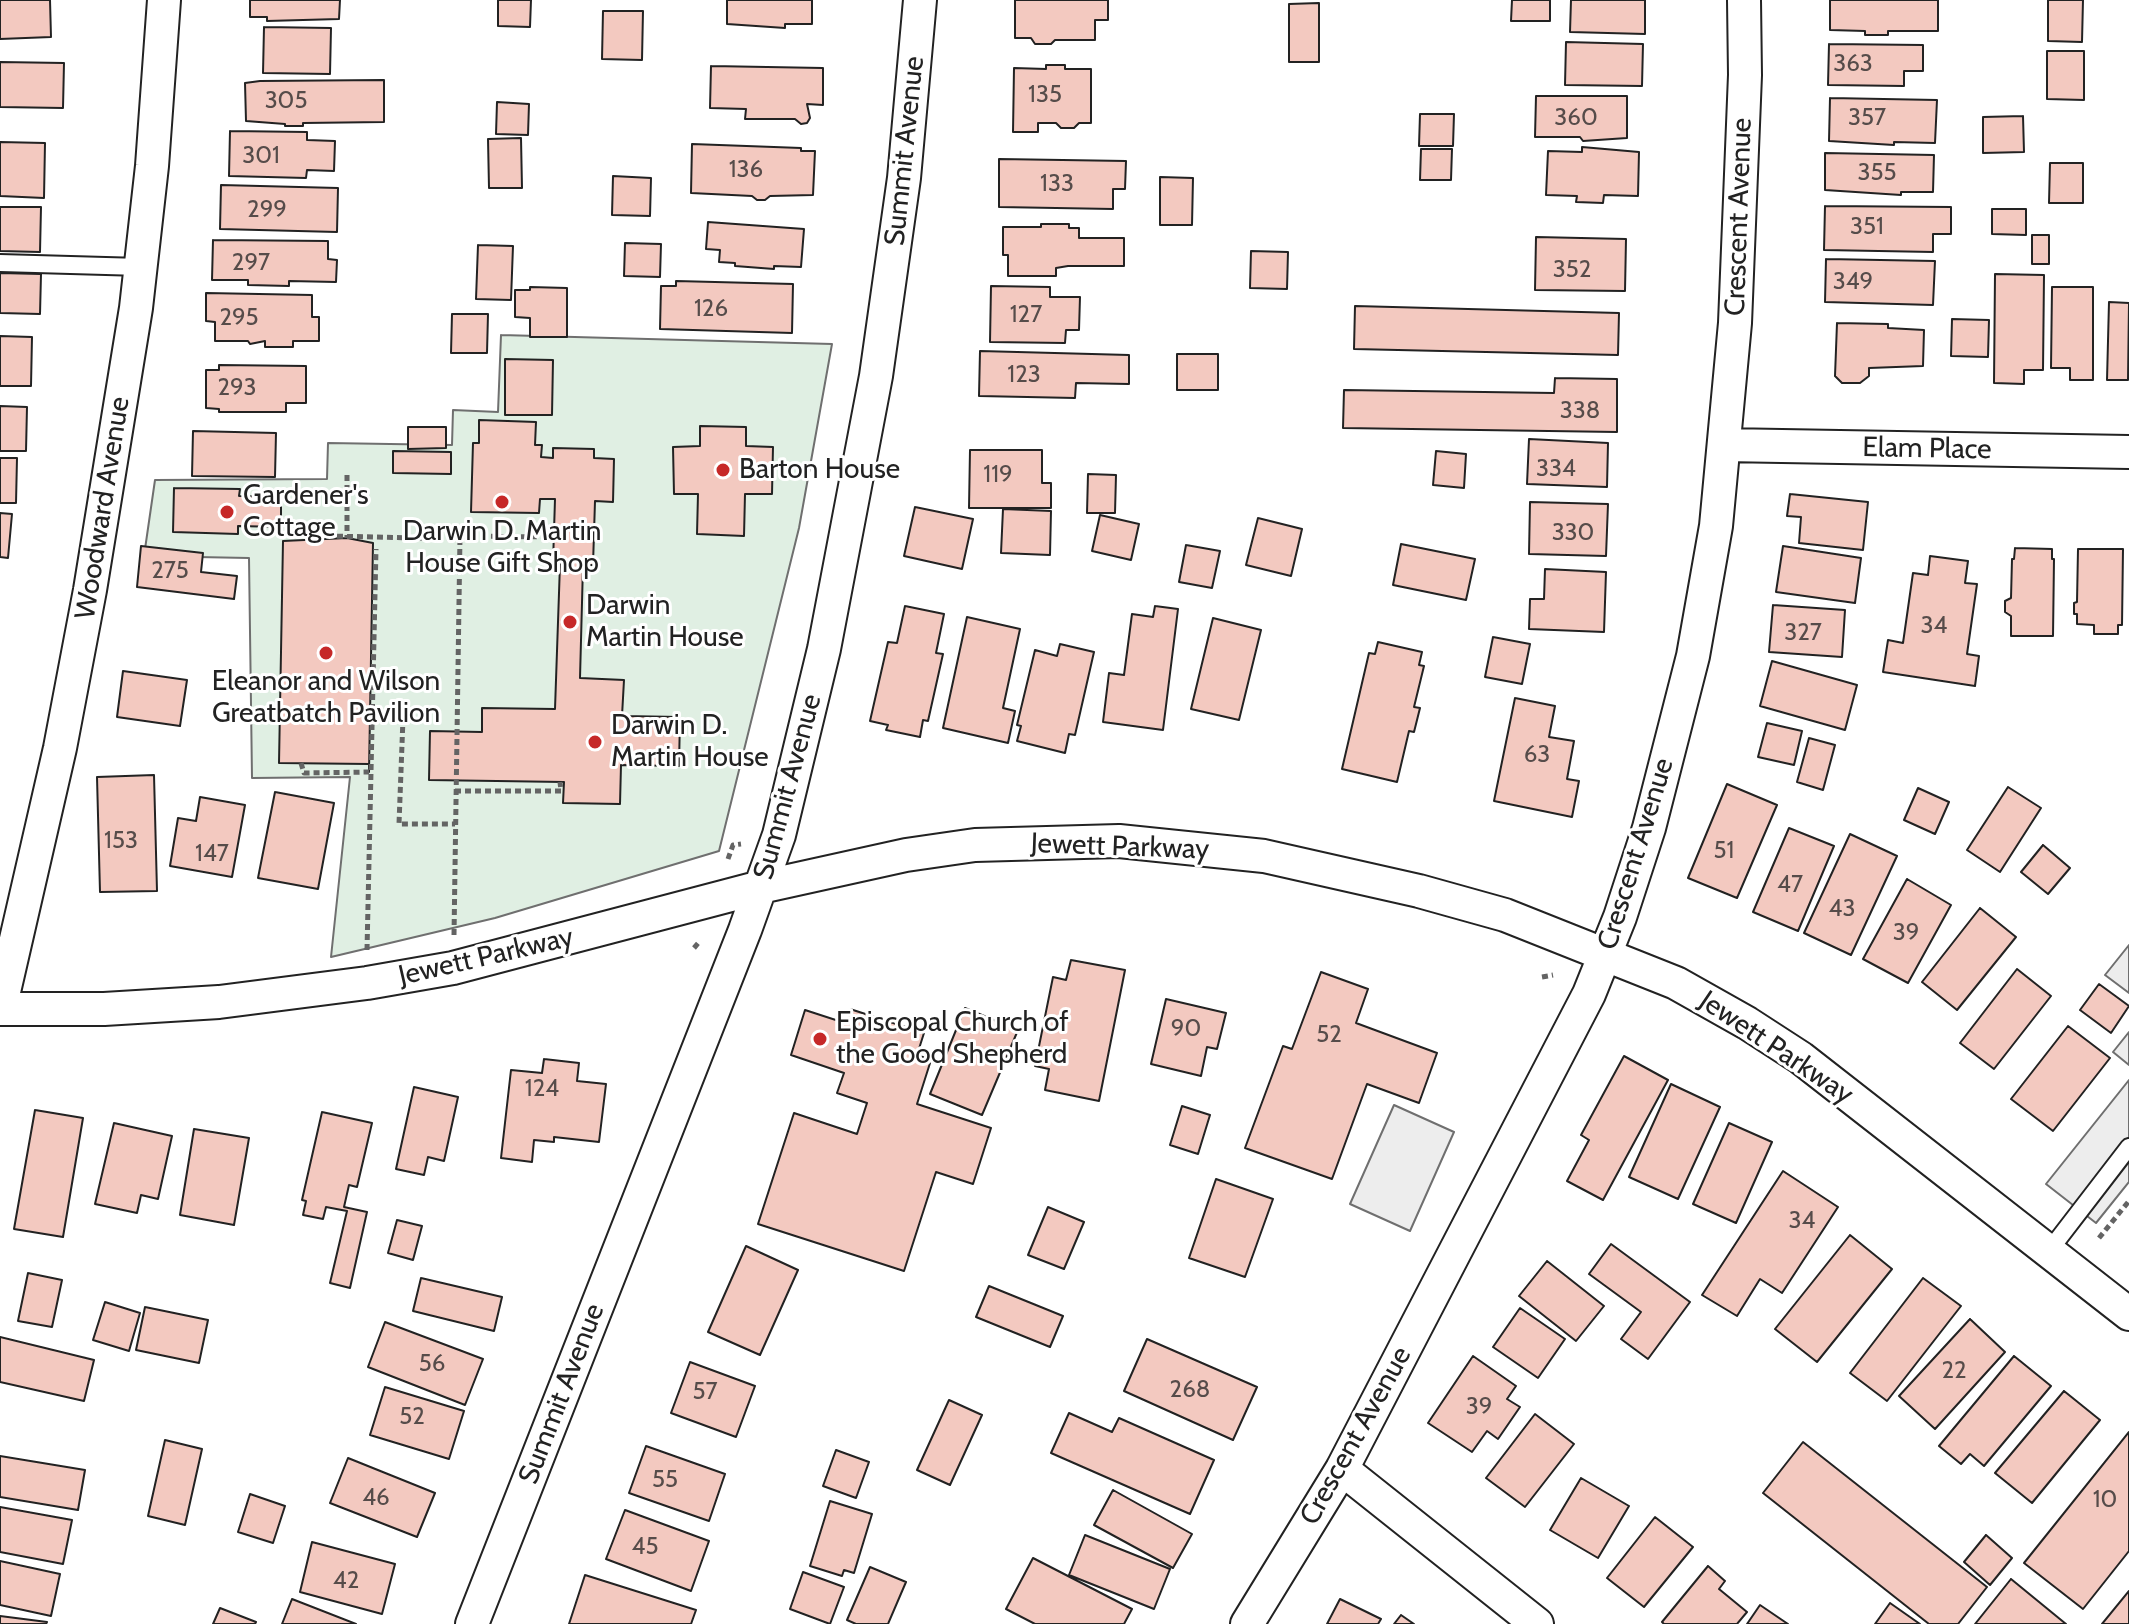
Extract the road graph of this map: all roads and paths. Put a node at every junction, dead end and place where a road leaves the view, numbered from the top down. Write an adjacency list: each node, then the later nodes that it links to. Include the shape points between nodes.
1 (164, 0): 5 (street, Woodward Avenue)
2 (920, 0): 22 (street, Summit Avenue, via 902,193 865,443 824,649 779,835)
3 (1744, 0): 6 (street, Crescent Avenue, via 1737,293)
4 (0, 263): 5 (lane)
5 (141, 267): 30 (street, Woodward Avenue, via 85,619)
6 (1724, 445): 7 (street, Elam Place); 25 (street, Crescent Avenue, via 1710,572 1693,656 1649,828)
7 (2129, 452)
8 (347, 475): 11 (path)
9 (287, 535): 11 (path)
10 (554, 537): 12 (path)
11 (347, 538): 12 (path)
12 (460, 539): 18 (path)
13 (376, 549): 14 (path)
14 (372, 717): 16 (path); 19 (path, via 403,718 399,824)
15 (301, 763): 16 (path, via 304,773)
16 (369, 772): 29 (path)
17 (560, 782): 18 (path, via 561,791)
18 (455, 791): 19 (path)
19 (455, 824): 26 (path)
20 (733, 845): 21 (path)
21 (728, 859)
22 (761, 887): 25 (street, Jewett Parkway, via 975,845 1119,841 1264,856 1322,868 1505,915); 26 (street, Jewett Parkway); 37 (street, Summit Avenue)
23 (700, 941): 24 (path)
24 (694, 948)
25 (1605, 956): 34 (street, Jewett Parkway, via 1676,983 1790,1051); 36 (street, Crescent Avenue)
26 (453, 968): 29 (street, Jewett Parkway)
27 (1553, 975): 28 (path)
28 (1542, 977)
29 (367, 983): 30 (street, Jewett Parkway, via 219,1002)
30 (0, 1009)
31 (2129, 1147): 34 (lane)
32 (2129, 1201): 33 (path)
33 (2099, 1238)
34 (2049, 1251): 35 (street, Jewett Parkway)
35 (2129, 1314)
36 (1342, 1469): 38 (street, Crescent Avenue); 39 (street)
37 (472, 1624)
38 (1247, 1624)
39 (1537, 1624)

